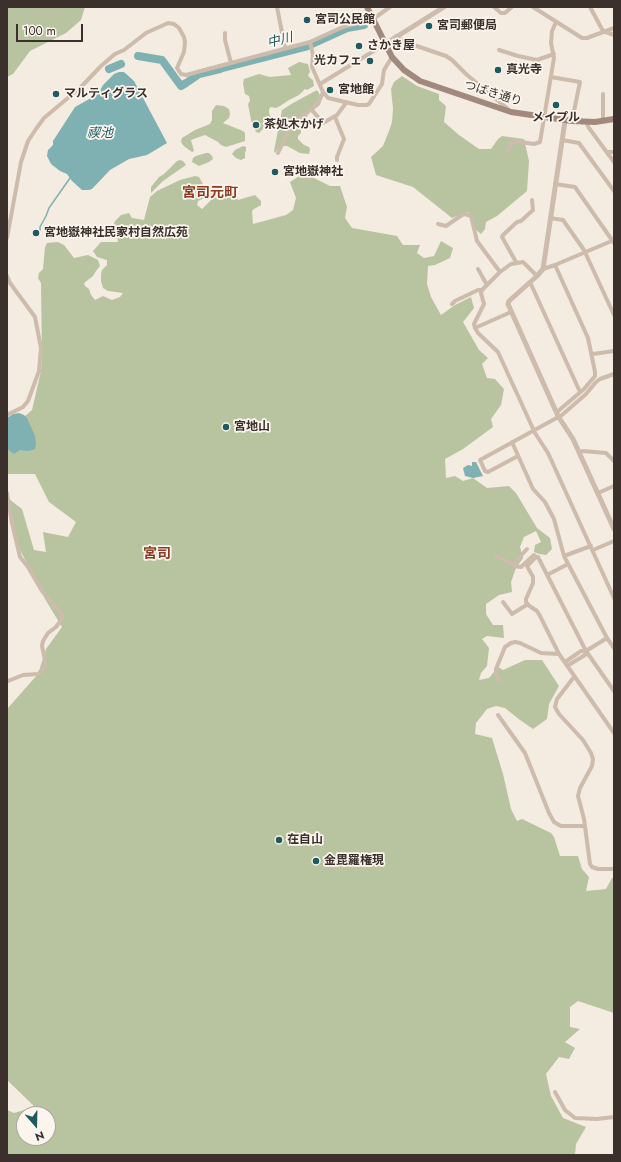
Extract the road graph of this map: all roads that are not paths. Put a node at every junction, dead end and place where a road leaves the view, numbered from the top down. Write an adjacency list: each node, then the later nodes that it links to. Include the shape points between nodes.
1 (277, 7): 18 (street)
2 (367, 7): 9 (main road, つばき通り)
3 (390, 7): 9 (street)
4 (444, 7): 15 (street)
5 (494, 7): 6 (street, via 505,13)
6 (512, 7)
7 (533, 7): 10 (street)
8 (590, 7): 12 (street)
9 (373, 18): 16 (street, via 343,27); 17 (main road, つばき通り)
10 (556, 22): 12 (street, via 582,38); 20 (street, via 551,43)
11 (614, 28): 12 (street)
12 (603, 31): 14 (street)
13 (226, 33): 22 (street)
14 (614, 35)
15 (396, 36): 17 (street); 29 (street, via 402,41 446,56)
16 (310, 42): 18 (street); 24 (street, via 312,67)
17 (385, 44): 21 (main road, つばき通り); 24 (street)
18 (285, 48): 22 (street)
19 (499, 50): 20 (street, via 537,60)
20 (554, 54): 23 (street)
21 (392, 57): 27 (street, via 384,70 382,84 369,104 366,106); 29 (main road, つばき通り, via 404,70 420,81)
22 (231, 63): 49 (street, via 186,75 181,74 177,68 185,47 184,37 179,28 168,23 146,33 115,54 44,118 28,141 21,162)
23 (551, 77): 31 (street); 34 (street, via 580,82)
24 (320, 84): 25 (street)
25 (323, 92): 27 (street, via 328,98); 28 (street, via 318,104)
26 (603, 94): 35 (street)
27 (346, 102): 30 (street)
28 (311, 109): 30 (street, via 323,123); 41 (street, via 294,123)
29 (511, 112): 31 (main road, つばき通り)
30 (335, 116): 42 (street, via 344,139)
31 (544, 118): 33 (main road, つばき通り); 38 (street, via 540,142 534,144 514,141)
32 (614, 119): 35 (main road, つばき通り)
33 (565, 121): 34 (main road, つばき通り); 37 (street)
34 (572, 121): 36 (main road, つばき通り)
35 (603, 121): 36 (main road, つばき通り)
36 (586, 122): 39 (street)
37 (562, 140): 44 (street); 45 (street, via 579,143)
38 (507, 151)
39 (607, 152): 40 (street); 43 (street)
40 (614, 152)
41 (278, 153)
42 (337, 160)
43 (614, 162)
44 (555, 184): 47 (street); 50 (street, via 575,187)
45 (614, 191)
46 (532, 200): 52 (street, via 532,210 502,237)
47 (550, 218): 51 (street, via 563,220); 55 (street)
48 (438, 224): 56 (street, via 446,226 462,215 471,216 477,241)
49 (7, 238)
50 (614, 241): 51 (street)
51 (586, 253): 53 (street); 65 (street)
52 (516, 262): 56 (street); 58 (street, via 523,262)
53 (555, 266): 55 (street); 68 (street, via 588,338)
54 (478, 269): 61 (street)
55 (543, 269): 58 (street)
56 (500, 272): 61 (street)
57 (7, 276): 60 (street)
58 (537, 276): 59 (street)
59 (530, 282): 64 (street, via 509,301); 70 (street)
60 (8, 283): 72 (street, via 35,317 41,348 39,371 28,401 23,407)
61 (487, 285): 62 (street)
62 (482, 290): 63 (street); 66 (street, via 484,304 474,324)
63 (452, 304)
64 (511, 312): 66 (street); 71 (street)
65 (614, 315)
66 (475, 328): 73 (street, via 498,352)
67 (614, 351): 68 (street)
68 (592, 354): 70 (street, via 595,376)
69 (614, 374): 71 (street, via 600,379 586,394)
70 (580, 392): 71 (street)
71 (557, 414): 73 (street); 75 (street)
72 (7, 415)
73 (533, 430): 74 (street); 84 (street, via 548,453)
74 (512, 442): 76 (street); 76 (street, via 480,460 488,472)
75 (580, 452): 77 (street, via 606,453); 80 (street)
76 (518, 456): 87 (street, via 533,489 545,502 554,519)
77 (614, 461)
78 (614, 486): 80 (street)
79 (7, 493): 102 (street, via 20,557 42,591 62,615 62,619 43,641 44,669 38,674 23,675)
80 (598, 493): 81 (street)
81 (612, 517): 82 (street)
82 (614, 529)
83 (614, 541): 84 (street)
84 (592, 548): 87 (street); 92 (street)
85 (528, 549): 89 (street)
86 (496, 556): 89 (street)
87 (564, 556): 90 (street)
88 (536, 557): 89 (street, via 534,555 521,567); 91 (street); 94 (street, via 527,566 533,577 526,599)
89 (514, 564)
90 (568, 564): 91 (street); 95 (street)
91 (547, 574): 97 (street)
92 (614, 598)
93 (503, 602): 94 (street, via 512,614)
94 (528, 604): 98 (street, via 537,611)
95 (607, 638): 96 (street); 97 (street)
96 (614, 648)
97 (586, 651): 99 (street, via 581,651); 103 (street)
98 (559, 654): 99 (street); 101 (street, via 542,653 520,643 511,643 505,647 496,669)
99 (566, 664): 100 (street)
100 (574, 677): 105 (street); 106 (street, via 557,699 555,707 583,740 593,759 578,796)
101 (499, 680)
102 (8, 681)
103 (614, 691)
104 (498, 715): 106 (street, via 525,753 554,822 561,826)
105 (614, 733)
106 (585, 826): 107 (street, via 590,864 598,869)
107 (614, 869)
108 (555, 1092): 109 (street, via 565,1110 575,1118)
109 (614, 1117)

